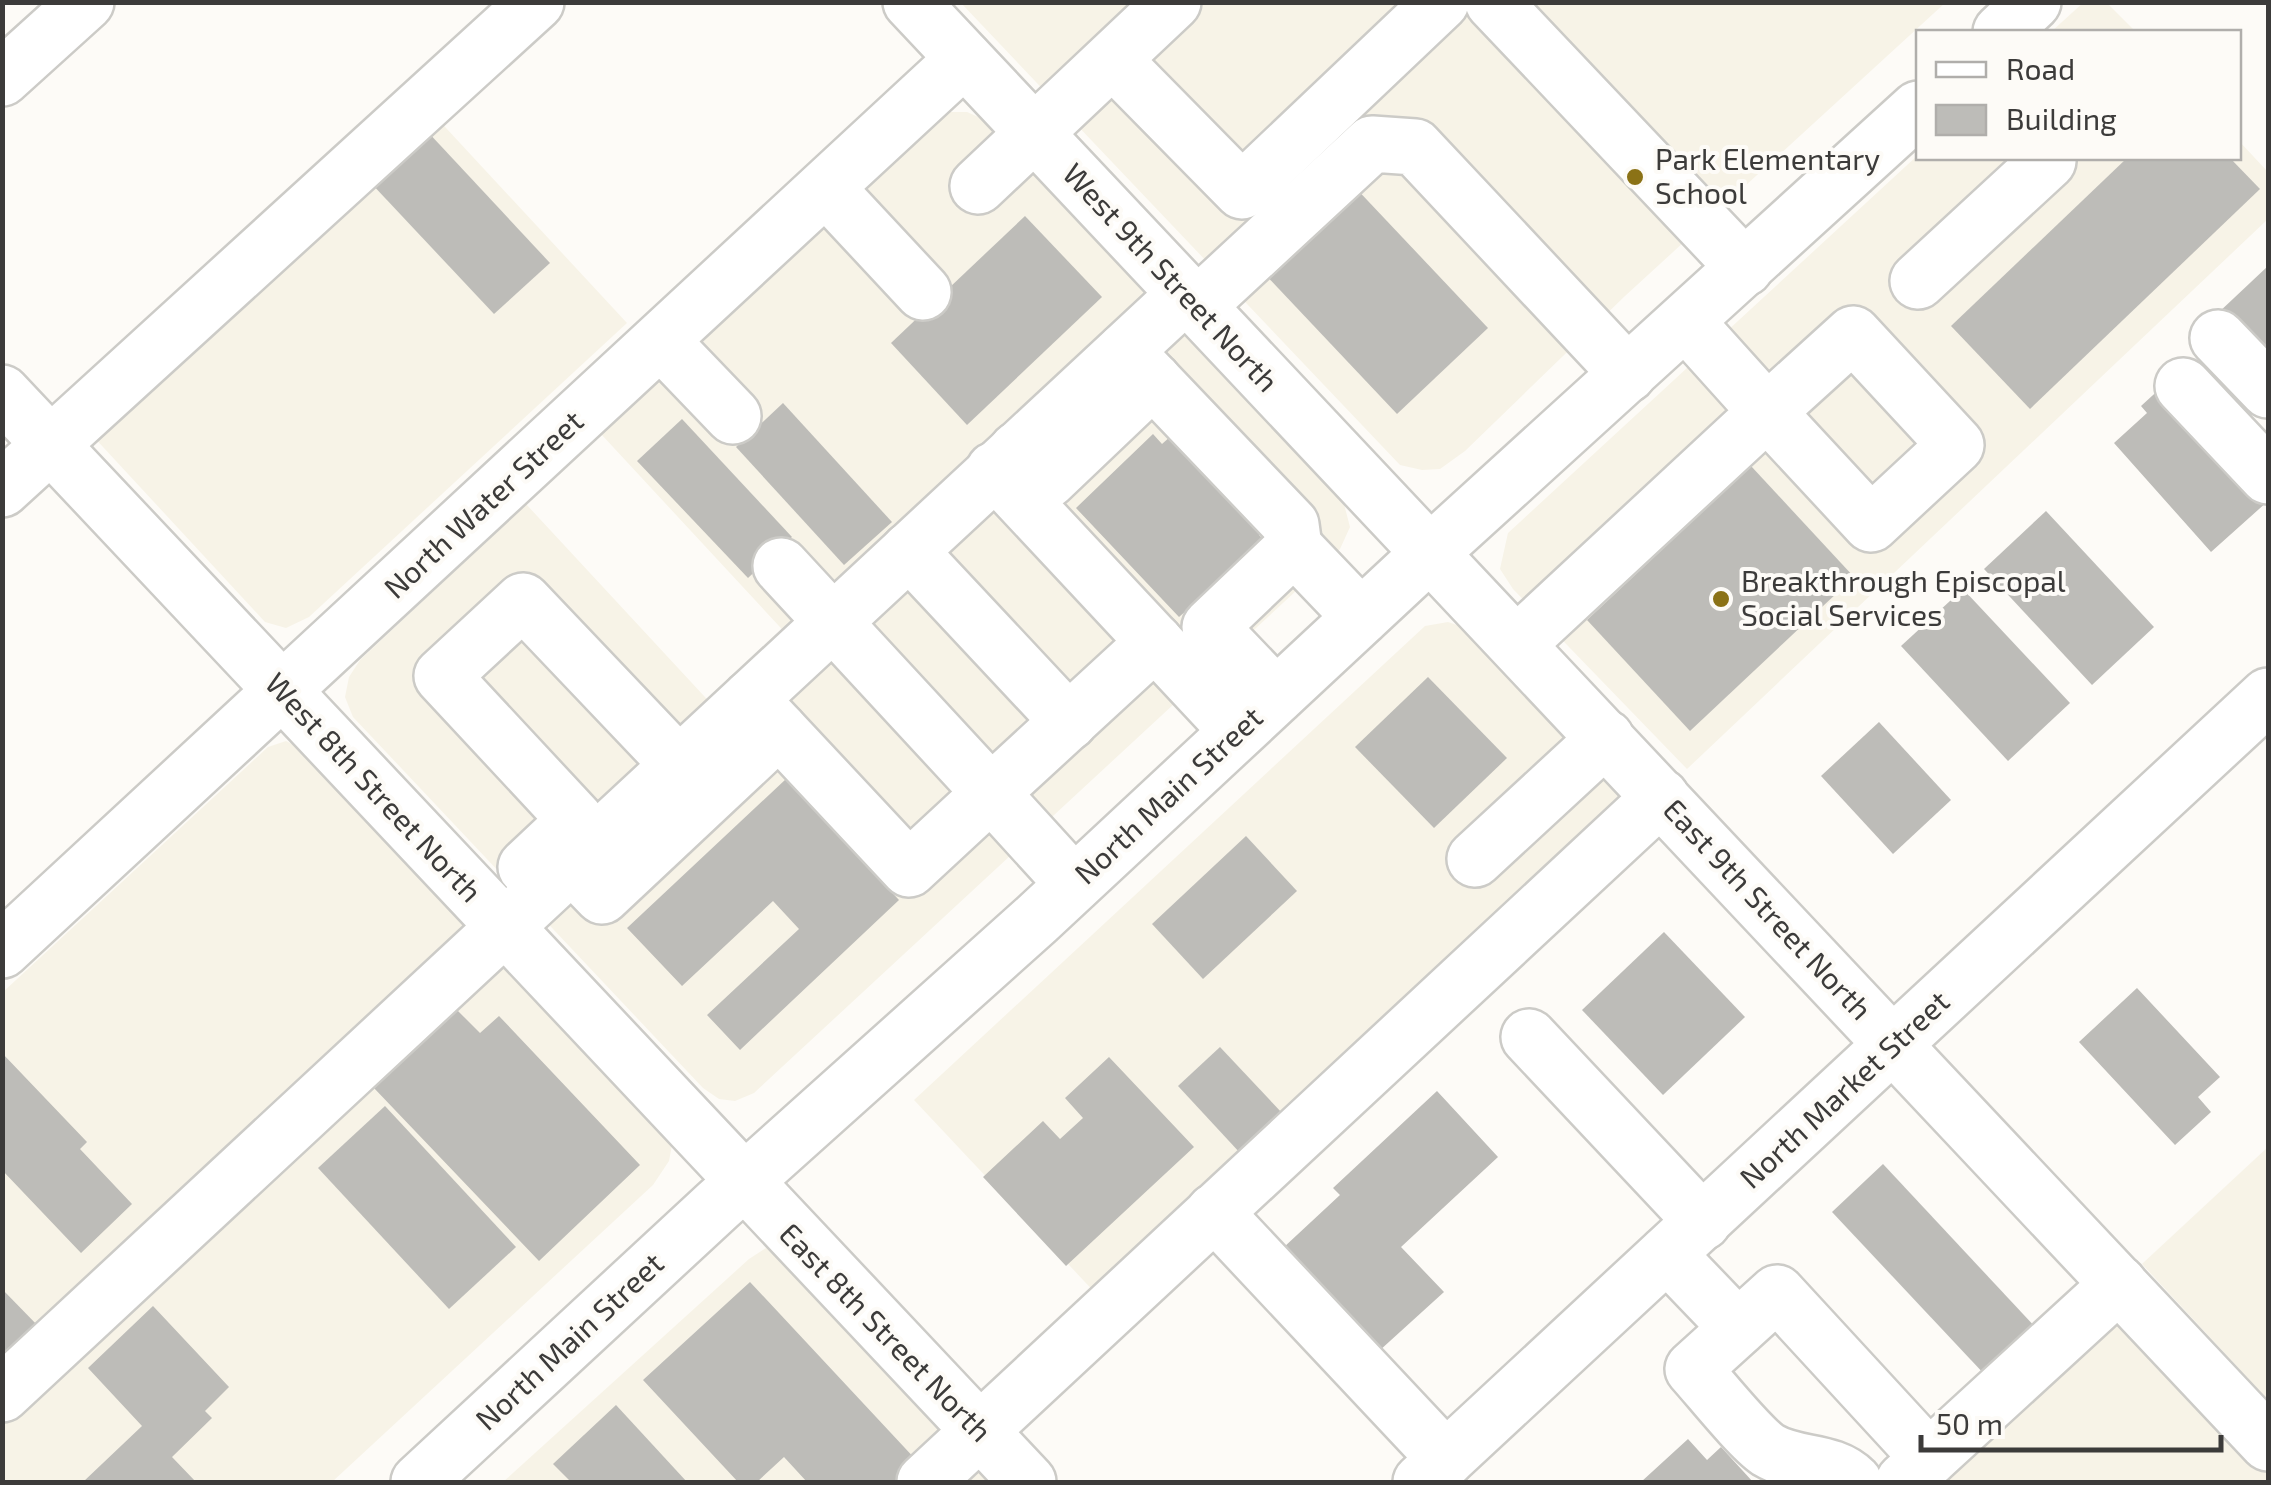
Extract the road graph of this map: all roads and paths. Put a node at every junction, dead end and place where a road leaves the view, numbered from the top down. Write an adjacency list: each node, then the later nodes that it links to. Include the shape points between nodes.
1 (86, 2): 11 (street)
2 (536, 2): 30 (street)
3 (911, 2): 9 (street, West 9th Street North)
4 (1174, 2): 10 (street)
5 (1441, 2): 10 (street, via 1242,191)
6 (1493, 2): 17 (street)
7 (2033, 2): 8 (street)
8 (2003, 30)
9 (964, 59): 13 (street, West 9th Street North); 16 (street, North Water Street)
10 (1113, 60): 13 (street)
11 (2, 78)
12 (1916, 112): 17 (street, North Main Street)
13 (1035, 134): 15 (street); 20 (street, West 9th Street North)
14 (2047, 160): 18 (street)
15 (978, 186)
16 (826, 188): 19 (street); 23 (street, North Water Street)
17 (1746, 268): 21 (street, North Main Street)
18 (1918, 281)
19 (923, 292)
20 (1191, 300): 24 (street); 25 (street, via 1372,144 1414,147); 36 (street, West 9th Street North)
21 (1686, 322): 25 (street, North Main Street); 41 (street, via 1768,412)
22 (2218, 338): 27 (street)
23 (661, 341): 29 (street); 42 (street, North Water Street)
24 (1139, 366): 31 (street); 34 (street, via 1290,526)
25 (1628, 374): 36 (street, North Main Street)
26 (2184, 386): 32 (street)
27 (2268, 390)
28 (2, 392): 30 (street, West 8th Street North)
29 (733, 416)
30 (50, 444): 33 (street); 42 (street, West 8th Street North)
31 (1006, 460): 35 (street); 40 (street)
32 (2268, 476)
33 (2, 489)
34 (1294, 547): 38 (street); 45 (street, via 1210,627)
35 (909, 551): 39 (street); 46 (street)
36 (1430, 553): 38 (street, North Main Street); 41 (street, East 9th Street North)
37 (780, 566): 39 (street)
38 (1361, 617): 45 (street, North Main Street)
39 (834, 621): 44 (street); 49 (street)
40 (1155, 642): 45 (street); 46 (street)
41 (1517, 644): 47 (street, East 9th Street North)
42 (283, 692): 54 (street, West 8th Street North); 55 (street, North Water Street)
43 (2268, 696): 57 (street, North Market Street)
44 (764, 714): 48 (street); 49 (street, via 909,869); 51 (street, via 602,896)
45 (1257, 714): 53 (street, North Main Street)
46 (1069, 722): 49 (street)
47 (1606, 738): 50 (street, East 9th Street North); 52 (street)
48 (669, 754): 51 (street); 51 (street, via 523,601 442,676)
49 (991, 793): 53 (street)
50 (1660, 797): 57 (street, East 9th Street North); 59 (street)
51 (574, 842): 54 (street)
52 (1475, 859)
53 (1074, 884): 58 (street, North Main Street)
54 (494, 917): 58 (street, West 8th Street North); 63 (street)
55 (2, 950)
56 (1528, 1037): 60 (street)
57 (1894, 1044): 60 (street, North Market Street); 61 (street, East 9th Street North)
58 (743, 1183): 64 (street, East 8th Street North); 69 (street, North Main Street)
59 (1214, 1212): 64 (street); 67 (street)
60 (1685, 1238): 62 (street); 67 (street, North Market Street)
61 (2119, 1284): 65 (street, East 9th Street North); 66 (street)
62 (1738, 1328): 66 (street, via 1777,1293); 68 (street, via 1693,1369 1767,1449)
63 (2, 1394)
64 (980, 1432): 70 (street); 71 (street, East 8th Street North)
65 (2268, 1442)
66 (1909, 1454): 68 (street)
67 (1434, 1471)
68 (1848, 1476)
69 (418, 1482)
70 (926, 1482)
71 (1028, 1482)

